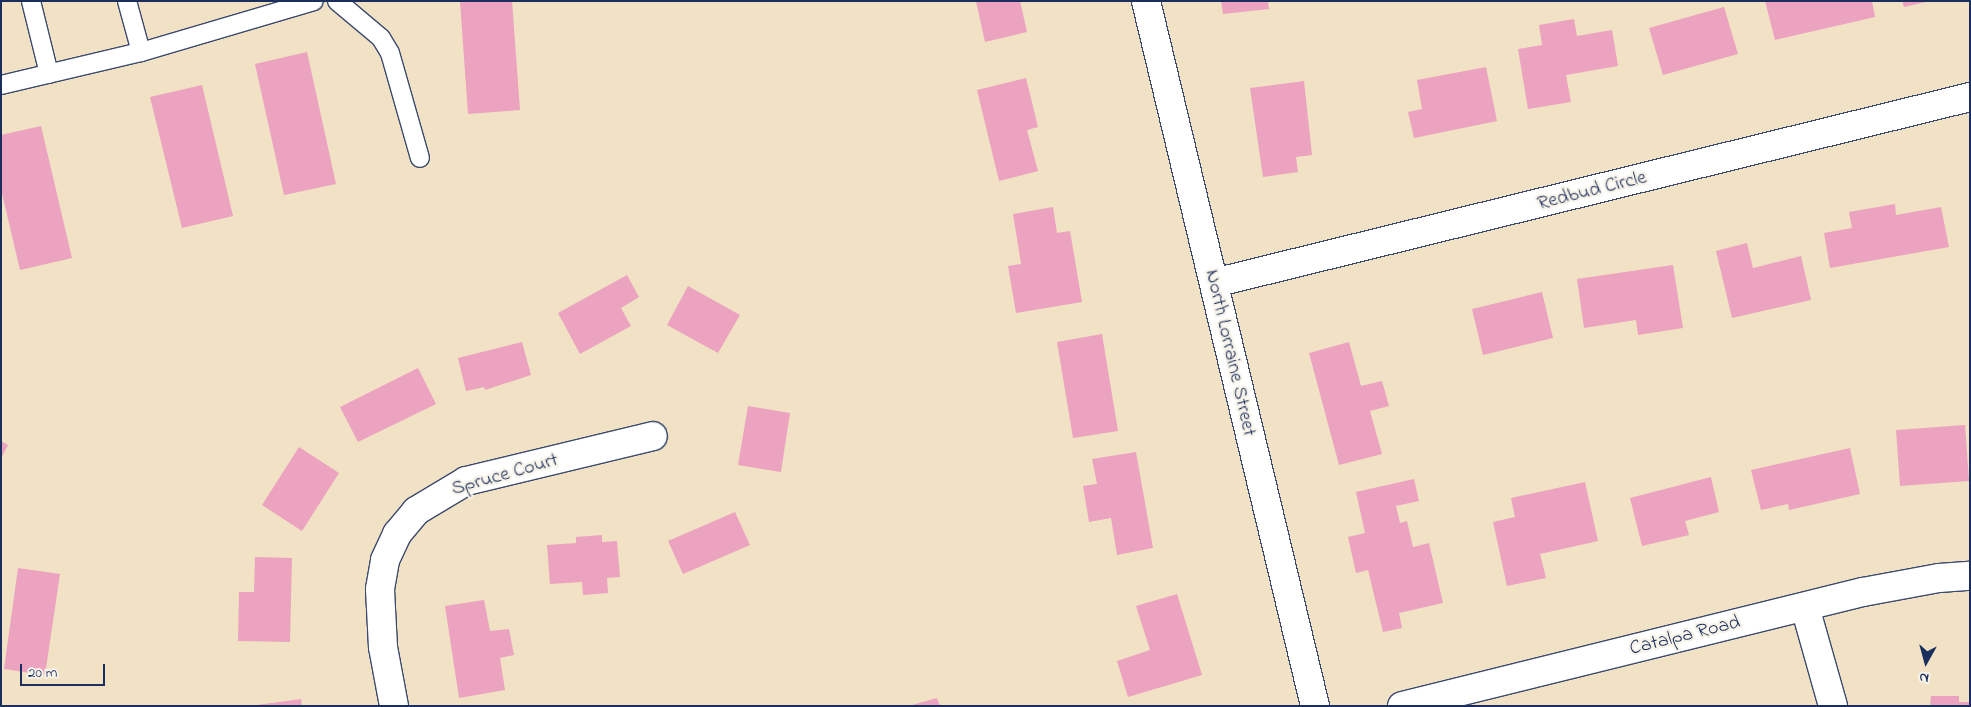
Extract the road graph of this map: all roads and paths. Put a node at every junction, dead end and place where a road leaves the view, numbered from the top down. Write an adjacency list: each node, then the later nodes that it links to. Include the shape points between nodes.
1 (31, 1): 7 (lane)
2 (126, 1): 6 (lane)
3 (314, 1): 6 (lane)
4 (337, 1): 10 (lane, via 381,38 390,53)
5 (1146, 1): 11 (street, North Lorraine Street)
6 (141, 52): 7 (lane)
7 (49, 74): 8 (lane)
8 (1, 86)
9 (1970, 97): 11 (street, Redbud Circle)
10 (420, 158)
11 (1214, 283): 16 (street, North Lorraine Street)
12 (654, 436): 15 (street, Spruce Court, via 466,481 416,511 397,534 385,560 380,589 383,647)
13 (1970, 576): 14 (street, Catalpa Road, via 1930,580)
14 (1805, 607): 17 (street, Catalpa Road); 18 (street)
15 (394, 706)
16 (1315, 706)
17 (1402, 706)
18 (1833, 706)

